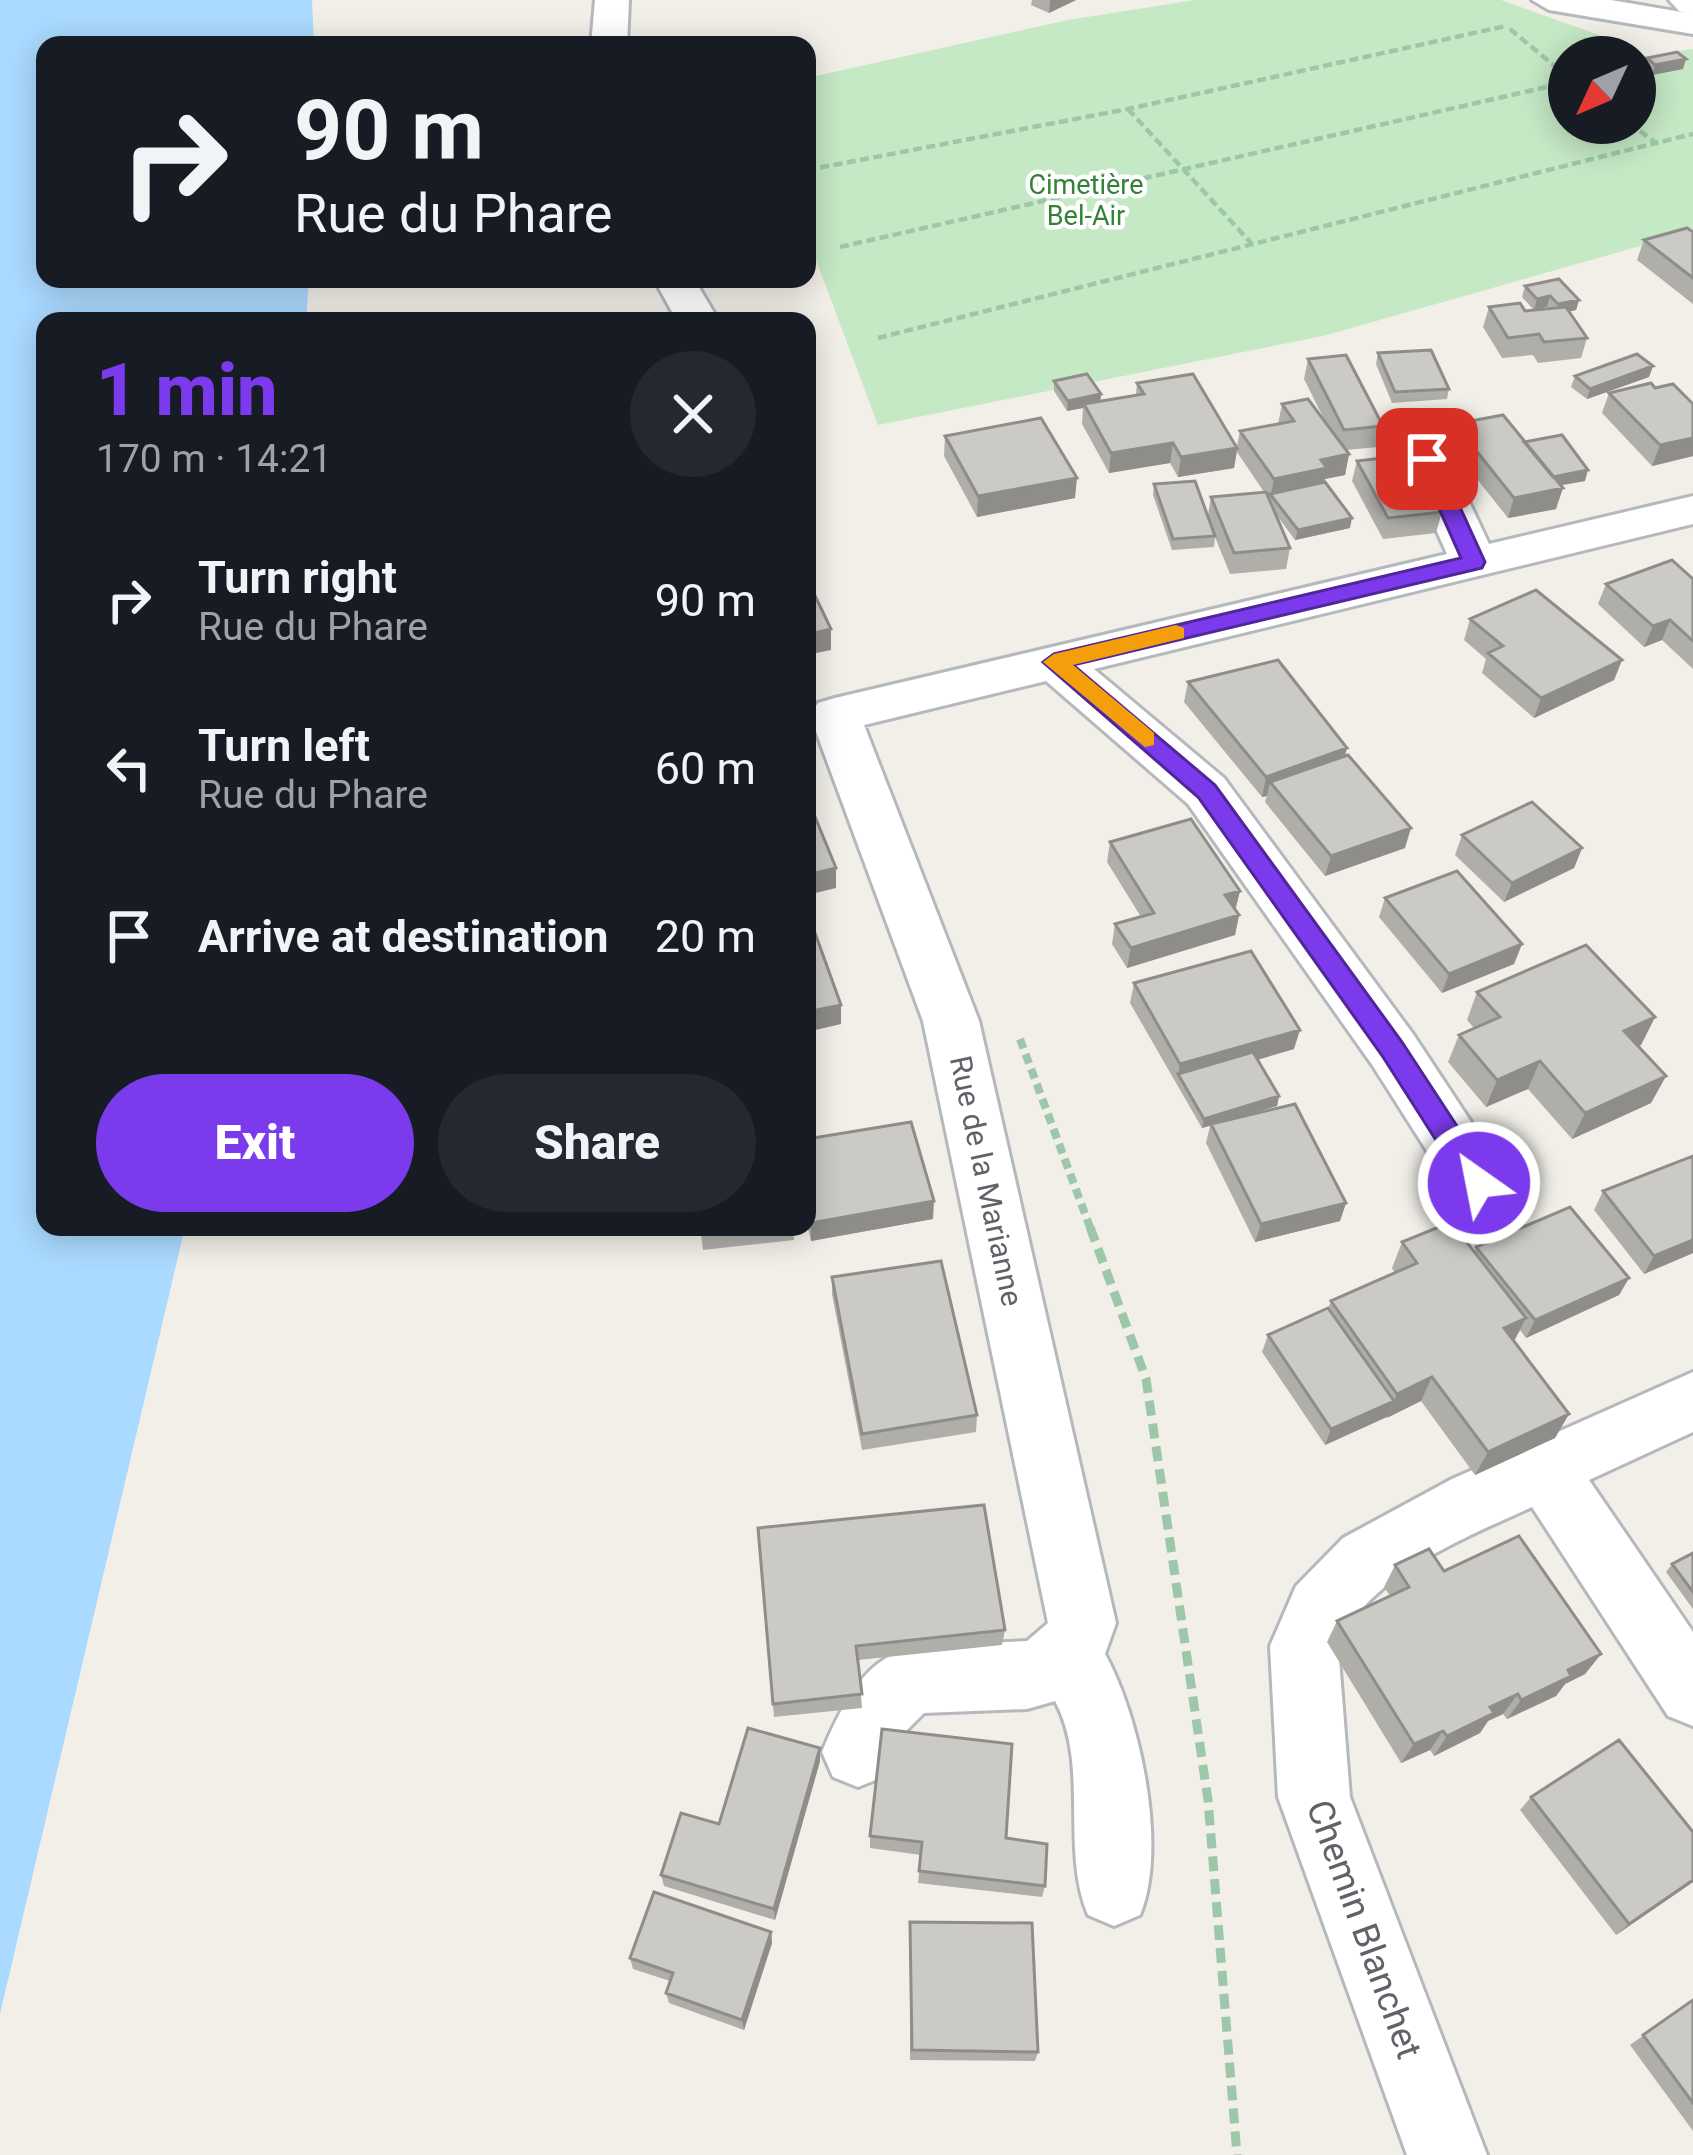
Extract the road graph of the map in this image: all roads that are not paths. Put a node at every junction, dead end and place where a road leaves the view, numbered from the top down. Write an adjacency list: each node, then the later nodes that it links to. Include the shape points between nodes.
1 (612, 0): 4 (street)
2 (1549, 0): 3 (street)
3 (1693, 24)
4 (610, 36)
5 (1427, 459): 7 (street)
6 (1693, 510): 7 (street)
7 (1474, 562): 8 (street)
8 (1054, 662): 9 (street, via 1206,791 1393,1049); 12 (street, Rue de la Marianne, via 835,715 951,1021 1082,1623)
9 (1479, 1183)
10 (1693, 1401): 11 (street, Chemin Blanchet)
11 (1544, 1469): 13 (street); 16 (street, Chemin Blanchet, via 1367,1560 1320,1609 1304,1646 1314,1797)
12 (1066, 1658): 14 (street, via 1046,1673 913,1680 890,1694); 15 (street, via 1098,1708)
13 (1693, 1692)
14 (858, 1752)
15 (1114, 1889)
16 (1447, 2155)

